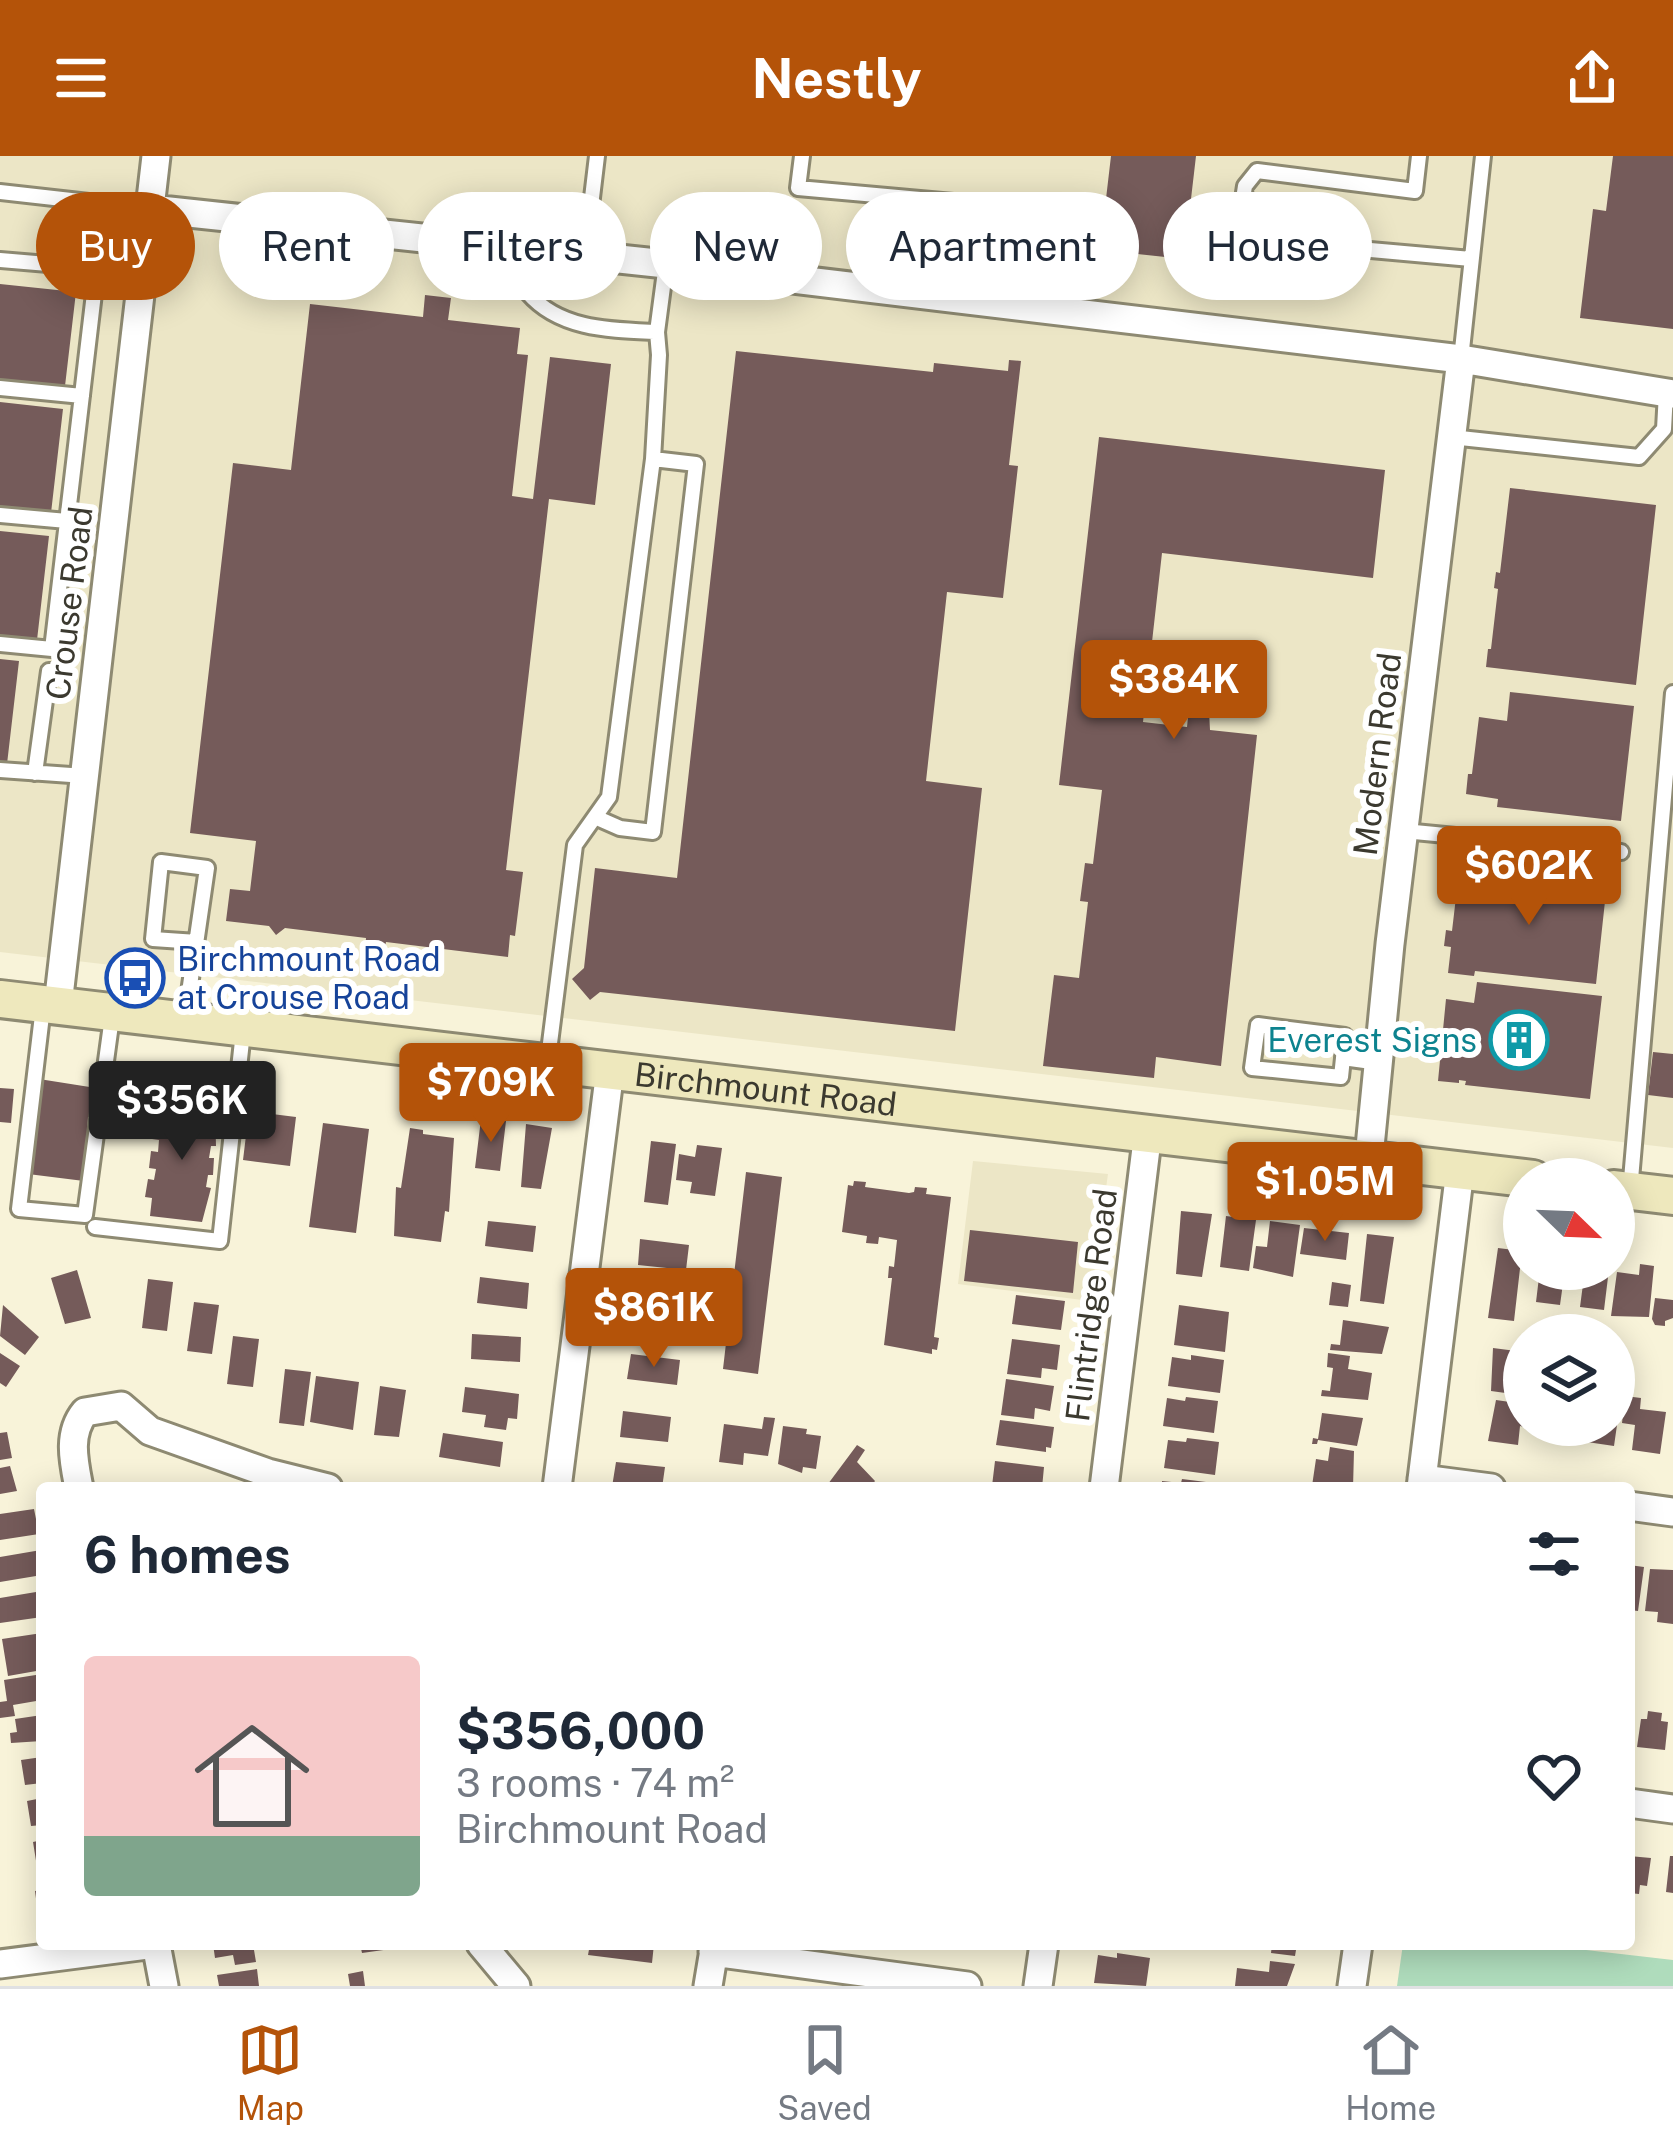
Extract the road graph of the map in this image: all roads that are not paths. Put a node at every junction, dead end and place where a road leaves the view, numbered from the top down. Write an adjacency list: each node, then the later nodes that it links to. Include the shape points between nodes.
1 (156, 156): 7 (street, Crouse Road)
2 (597, 156): 8 (lane)
3 (802, 156): 9 (lane, via 798,188)
4 (1418, 156): 13 (lane, via 1414,191 1257,171 1245,186 1237,238)
5 (1483, 156): 13 (lane)
6 (0, 192): 10 (lane)
7 (153, 192)
8 (593, 192)
9 (846, 192)
10 (36, 196)
11 (195, 214): 12 (street)
12 (418, 238)
13 (1471, 259): 22 (lane)
14 (0, 260): 15 (lane)
15 (36, 263)
16 (822, 283): 22 (street)
17 (93, 300): 25 (lane)
18 (140, 300): 35 (street, Crouse Road)
19 (534, 300): 21 (lane, via 577,324)
20 (661, 300): 21 (lane)
21 (657, 332): 27 (lane)
22 (1461, 359): 24 (street); 26 (street, Modern Road)
23 (0, 388): 25 (lane)
24 (1670, 394): 26 (lane, via 1664,429 1639,457)
25 (82, 396): 29 (lane)
26 (1451, 437): 37 (street, Modern Road)
27 (653, 458): 36 (lane, via 608,797); 36 (lane, via 696,464 653,832)
28 (0, 515): 29 (lane)
29 (67, 521): 30 (lane, via 52,649)
30 (0, 644)
31 (49, 671): 34 (lane)
32 (1673, 693): 51 (lane)
33 (0, 770): 34 (lane)
34 (35, 773): 35 (lane)
35 (85, 776): 41 (street, Crouse Road)
36 (595, 817): 47 (lane, via 575,845)
37 (1404, 831): 38 (lane); 46 (street, Modern Road)
38 (1622, 852)
39 (197, 942): 39 (lane, via 207,868 161,862 152,939); 43 (lane)
40 (0, 999): 41 (main road, Birchmount Road)
41 (51, 1004): 42 (main road, Birchmount Road); 42 (lane, via 19,1209 85,1215)
42 (112, 1012): 43 (main road, Birchmount Road)
43 (185, 1020): 44 (main road, Birchmount Road)
44 (244, 1027): 47 (main road, Birchmount Road); 56 (lane, via 220,1241)
45 (1343, 1058): 45 (lane, via 1346,1036 1258,1025 1252,1068 1341,1077); 46 (lane)
46 (1379, 1063): 50 (street, Modern Road)
47 (548, 1064): 48 (main road, Birchmount Road)
48 (610, 1070): 49 (main road, Birchmount Road); 59 (street)
49 (1148, 1132): 50 (main road, Birchmount Road); 60 (street, Flintridge Road)
50 (1369, 1157): 52 (main road, Birchmount Road)
51 (1625, 1158)
52 (1460, 1170): 53 (main road, Birchmount Road); 61 (street)
53 (1503, 1175)
54 (1635, 1192): 55 (main road)
55 (1673, 1196)
56 (95, 1226)
57 (78, 1482): 58 (street, via 76,1423 85,1412 121,1406 151,1431)
58 (304, 1482)
59 (558, 1482)
60 (1105, 1482)
61 (1421, 1482)
62 (1635, 1507): 63 (street)
63 (1673, 1512)
64 (1635, 1804): 65 (street)
65 (1673, 1809)
66 (109, 1950): 73 (street)
67 (157, 1950): 74 (street)
68 (487, 1950): 75 (street)
69 (714, 1950): 76 (street)
70 (727, 1950): 77 (street)
71 (1043, 1950): 78 (street)
72 (1357, 1950): 79 (street)
73 (0, 1964)
74 (164, 1986)
75 (516, 1986)
76 (708, 1986)
77 (967, 1986)
78 (1038, 1986)
79 (1352, 1986)

